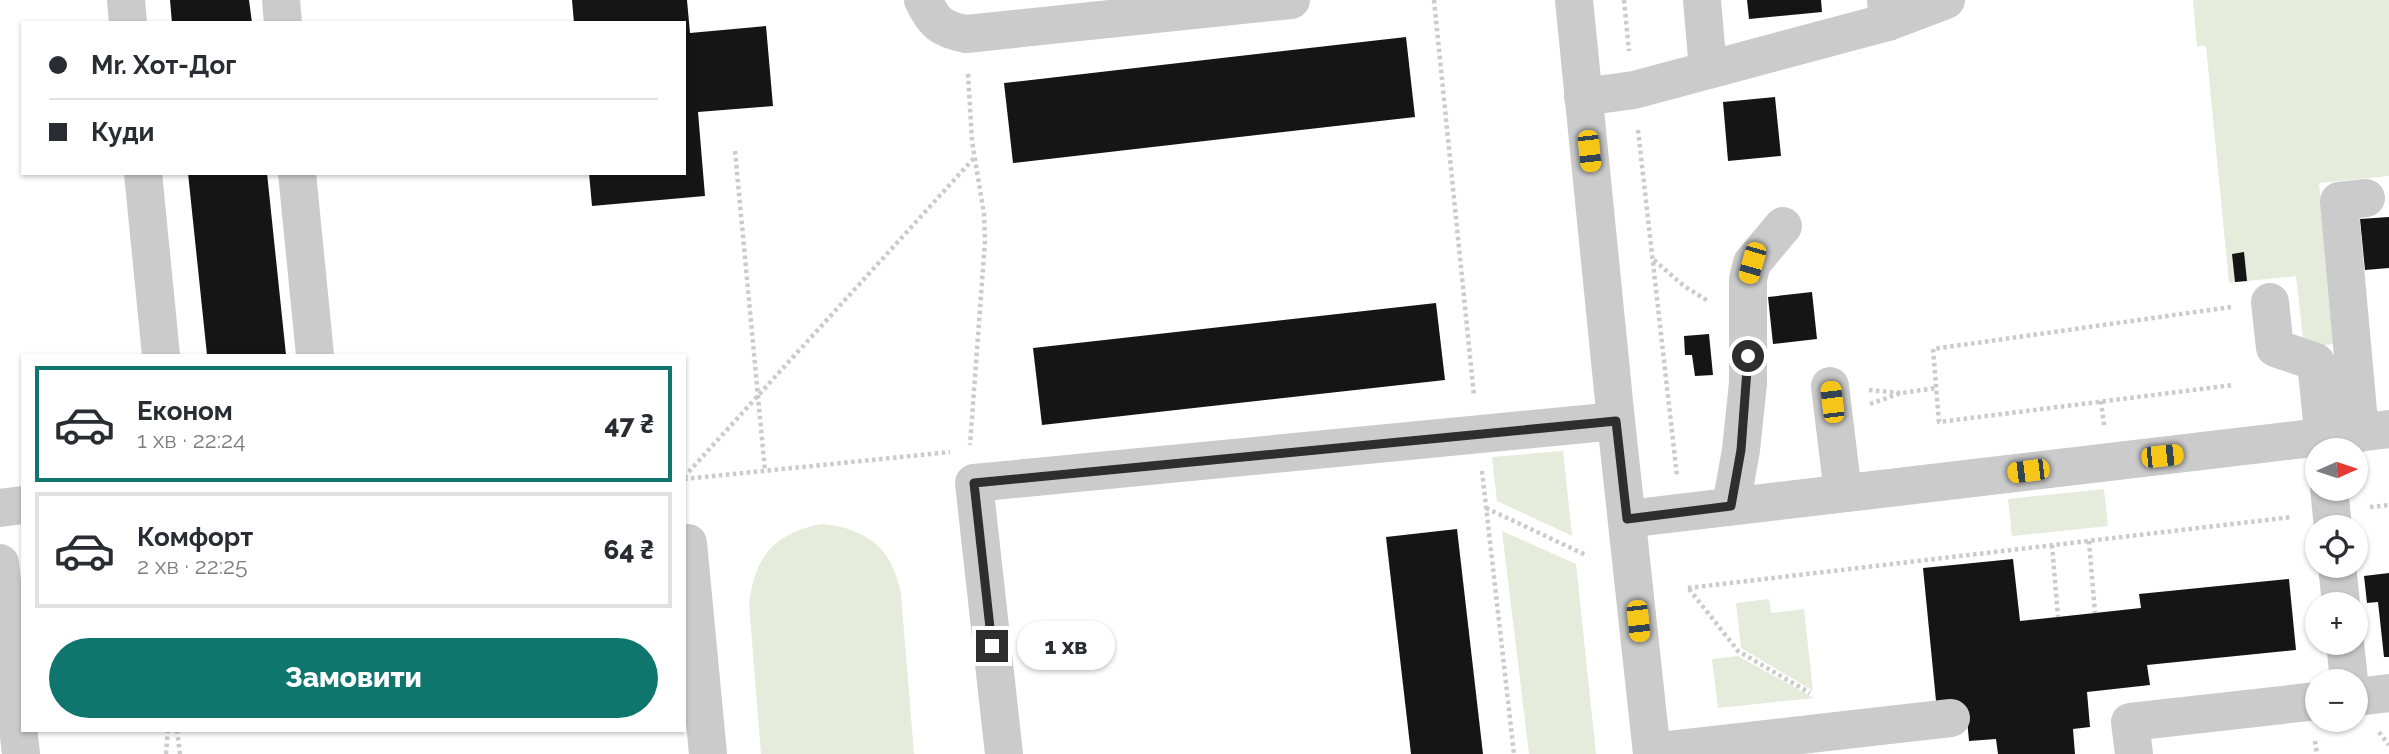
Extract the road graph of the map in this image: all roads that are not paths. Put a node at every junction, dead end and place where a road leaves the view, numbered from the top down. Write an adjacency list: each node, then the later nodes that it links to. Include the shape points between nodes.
1 (126, 0): 10 (street)
2 (281, 0): 11 (street)
3 (923, 0): 8 (street, via 931,16 947,30 966,34)
4 (1574, 0): 13 (street)
5 (1702, 0): 12 (street)
6 (1946, 0): 9 (street)
7 (1282, 1): 8 (street)
8 (1119, 9)
9 (1887, 11): 12 (street)
10 (128, 21)
11 (283, 21)
12 (1708, 70): 13 (street, via 1634,90)
13 (1583, 97): 22 (street)
14 (143, 175): 19 (street)
15 (297, 175): 20 (street)
16 (2366, 198): 23 (street, via 2339,201)
17 (1783, 226): 26 (street, via 1752,263 1748,279 1748,383)
18 (2270, 302): 23 (street, via 2275,348 2316,362)
19 (161, 354)
20 (315, 354)
21 (1831, 402): 24 (street)
22 (1616, 421): 28 (street); 40 (street, via 1478,435 972,466)
23 (2362, 432): 24 (street)
24 (1843, 493): 26 (street)
25 (21, 505): 27 (street)
26 (1731, 506): 28 (street)
27 (0, 508)
28 (1627, 519): 37 (street)
29 (688, 543): 39 (street)
30 (0, 563): 33 (street)
31 (2389, 693): 32 (street)
32 (2368, 696)
33 (6, 697): 38 (street)
34 (2305, 702): 41 (street, via 2130,722)
35 (1951, 718): 36 (street)
36 (1765, 747): 37 (street)
37 (1652, 753)
38 (21, 754)
39 (708, 754)
40 (1004, 754)
41 (2134, 754)

